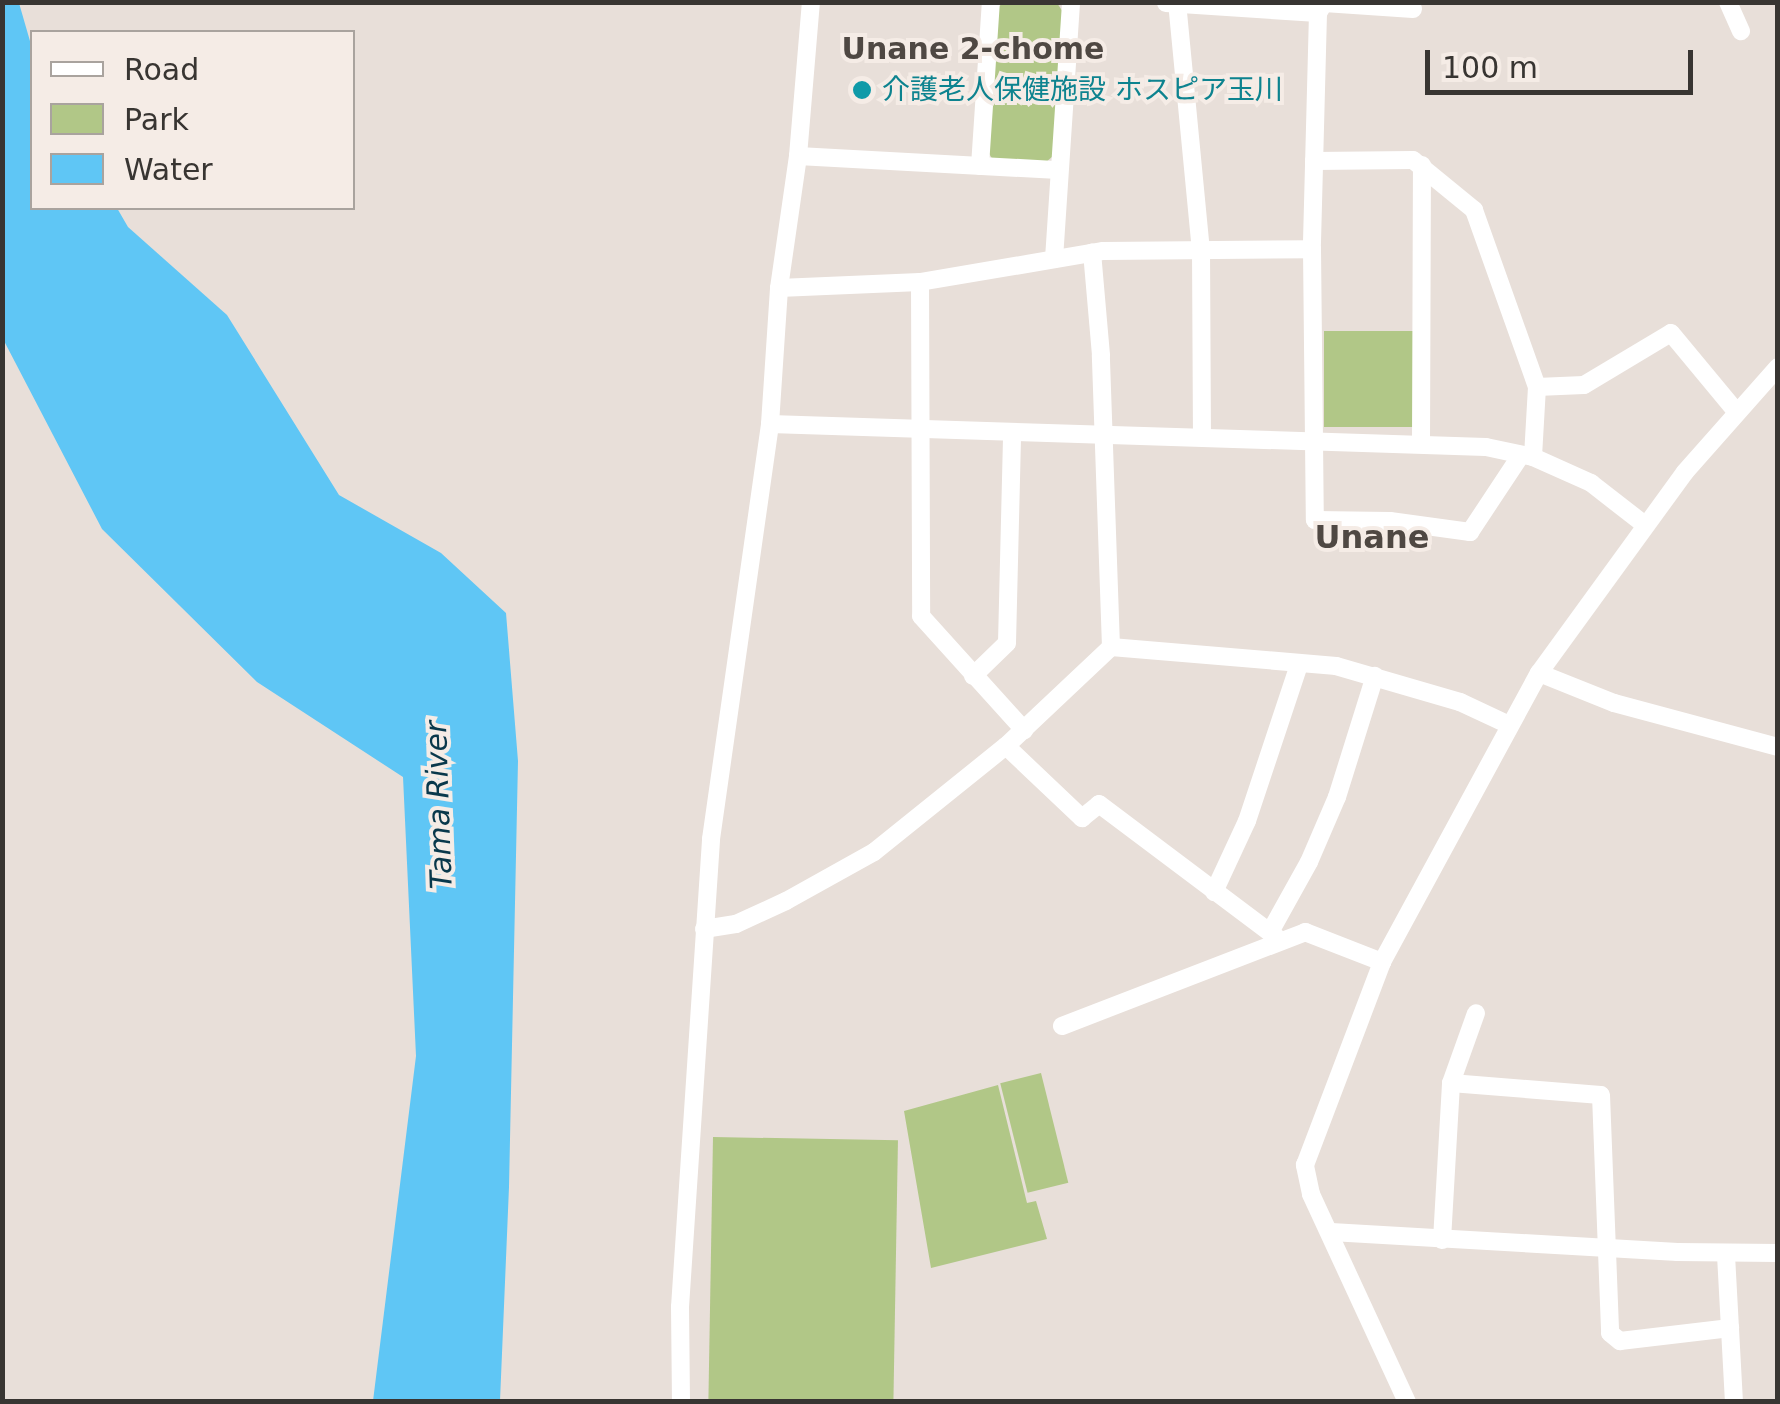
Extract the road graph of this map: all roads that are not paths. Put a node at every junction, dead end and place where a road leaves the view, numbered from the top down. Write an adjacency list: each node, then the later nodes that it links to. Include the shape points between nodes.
1 (811, 2): 10 (street)
2 (990, 2): 13 (street)
3 (1071, 2): 14 (street)
4 (1166, 2): 6 (street)
5 (1728, 2): 9 (street)
6 (1177, 3): 8 (street); 16 (street)
7 (1413, 9): 8 (street, via 1324,2)
8 (1318, 13): 11 (street)
9 (1741, 31)
10 (798, 156): 13 (street); 20 (street)
11 (1314, 161): 12 (street); 15 (street)
12 (1422, 165): 22 (street, via 1474,210); 30 (street)
13 (980, 166): 14 (street)
14 (1059, 170): 18 (street)
15 (1312, 249): 16 (street); 29 (street)
16 (1201, 250): 17 (street); 28 (street)
17 (1092, 252): 18 (street); 27 (street)
18 (1054, 258): 19 (street)
19 (920, 282): 20 (street); 25 (street)
20 (779, 288): 24 (street)
21 (1778, 367): 23 (street)
22 (1538, 387): 23 (street, via 1584,385 1671,334); 31 (street)
23 (1736, 410): 32 (street)
24 (770, 424): 25 (street); 43 (street, via 710,839)
25 (920, 428): 26 (street); 36 (street, via 920,616)
26 (1012, 432): 27 (street); 36 (street, via 1007,643)
27 (1104, 435): 28 (street); 33 (street)
28 (1202, 436): 29 (street)
29 (1314, 440): 30 (street); 31 (street, via 1315,520 1470,532)
30 (1422, 444): 31 (street)
31 (1527, 456): 32 (street, via 1591,483)
32 (1645, 525): 35 (street)
33 (1112, 648): 34 (street); 39 (street)
34 (1299, 665): 37 (street); 42 (street, via 1247,821)
35 (1539, 673): 38 (street); 41 (street, via 1614,703)
36 (973, 676): 39 (street)
37 (1375, 676): 38 (street); 44 (street, via 1337,797)
38 (1508, 725): 45 (street)
39 (1024, 730): 40 (street)
40 (1006, 746): 42 (street, via 1082,818 1099,804); 43 (street, via 874,852 770,909)
41 (1778, 747)
42 (1214, 892): 44 (street)
43 (704, 930): 55 (street, via 680,1308)
44 (1274, 935): 45 (street, via 1305,932); 47 (street)
45 (1382, 962): 49 (street, via 1305,1165 1305,1179)
46 (1476, 1013): 48 (street)
47 (1062, 1026)
48 (1451, 1083): 50 (street); 51 (street, via 1601,1095)
49 (1331, 1232): 50 (street); 56 (street)
50 (1442, 1240): 51 (street)
51 (1606, 1248): 53 (street); 54 (street, via 1610,1333 1620,1341)
52 (1775, 1249): 53 (street)
53 (1726, 1254): 54 (street)
54 (1730, 1328): 57 (street)
55 (682, 1402)
56 (1407, 1402)
57 (1734, 1402)

